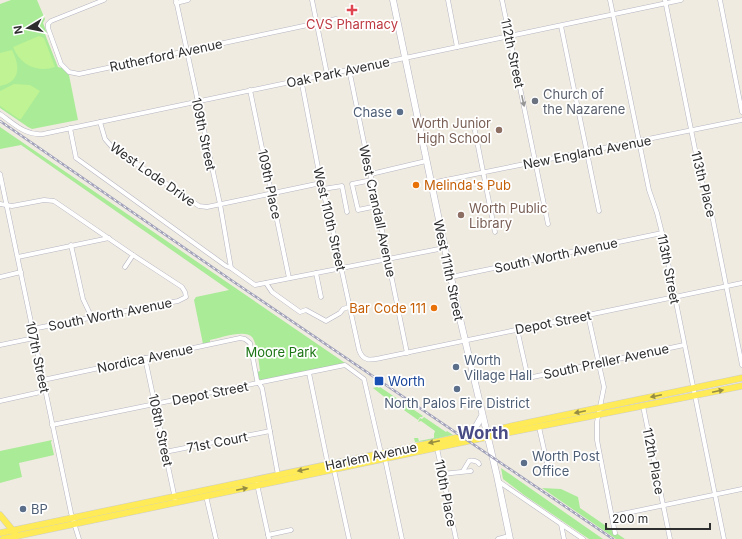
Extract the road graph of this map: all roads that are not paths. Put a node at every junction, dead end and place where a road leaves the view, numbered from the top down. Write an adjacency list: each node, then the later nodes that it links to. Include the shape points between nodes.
1 (104, 0): 18 (street, Rutherford Avenue, via 48,24 65,70 80,74)
2 (188, 0): 10 (street)
3 (312, 0): 14 (street)
4 (393, 0): 19 (main road, West 111th Street)
5 (448, 0): 17 (street)
6 (502, 0): 16 (street, 112th Street)
7 (610, 0): 12 (street, 113th Street)
8 (681, 0): 11 (street, Oak Park Avenue)
9 (720, 0): 25 (street)
10 (176, 1): 18 (street, 109th Street)
11 (666, 1): 12 (street, Oak Park Avenue); 31 (street, 113th Place)
12 (612, 14): 15 (street, Oak Park Avenue); 32 (street, 113th Street)
13 (336, 19): 14 (street, Rutherford Avenue)
14 (317, 24): 18 (street, Rutherford Avenue); 21 (street)
15 (561, 26): 16 (street, Oak Park Avenue); 33 (street)
16 (510, 36): 17 (street, Oak Park Avenue); 35 (street, 112th Street, one-way to 35)
17 (457, 47): 19 (street, Oak Park Avenue)
18 (186, 51): 24 (street, 109th Street)
19 (405, 58): 20 (street, Oak Park Avenue); 34 (main road, West 111th Street)
20 (349, 69): 21 (street, Oak Park Avenue); 38 (street, West Crandall Avenue)
21 (328, 74): 22 (street, Oak Park Avenue)
22 (301, 79): 23 (street, Oak Park Avenue); 40 (street, West 110th Street)
23 (250, 90): 24 (street, Oak Park Avenue); 43 (street, 109th Place)
24 (198, 101): 28 (street, Oak Park Avenue); 45 (street, 109th Street)
25 (742, 112)
26 (0, 114): 29 (street, Oak Park Avenue, via 28,133 38,134)
27 (742, 120): 31 (street, New England Avenue)
28 (100, 122): 29 (street, Oak Park Avenue); 45 (street, West Lode Drive, via 105,138 112,147 199,206)
29 (70, 128): 60 (street, via 76,158)
30 (475, 131): 36 (street)
31 (691, 131): 32 (street, New England Avenue); 69 (street, 113th Place, via 701,179 710,205)
32 (639, 142): 33 (street, New England Avenue); 52 (street, 113th Street, via 649,190)
33 (587, 152): 35 (street, New England Avenue); 48 (street)
34 (426, 161): 38 (street); 41 (main road, West 111th Street)
35 (536, 163): 36 (street, New England Avenue); 50 (street, 112th Street)
36 (483, 173): 41 (street, New England Avenue); 51 (street)
37 (0, 174): 46 (street, 107th Street)
38 (371, 174): 39 (street, West Crandall Avenue)
39 (372, 180): 47 (street, West Crandall Avenue); 47 (street, via 352,184 358,210)
40 (321, 183): 42 (street, West 110th Street); 43 (street)
41 (431, 183): 55 (main road, West 111th Street)
42 (323, 189): 49 (street, via 342,186); 61 (street, West 110th Street)
43 (272, 194): 45 (street); 66 (street, 109th Place)
44 (0, 204): 46 (street)
45 (220, 204): 60 (street, 109th Street)
46 (7, 205): 53 (street, via 49,200 60,204); 57 (street, 107th Street)
47 (377, 206): 58 (street, West Crandall Avenue)
48 (599, 211)
49 (347, 212)
50 (548, 224)
51 (495, 232)
52 (662, 233): 65 (street, South Worth Avenue); 71 (street, 113th Street)
53 (109, 238): 54 (street); 56 (street)
54 (71, 245): 57 (street); 74 (street, via 83,299)
55 (444, 248): 58 (street); 65 (main road, West 111th Street)
56 (134, 255): 59 (street); 74 (street, South Worth Avenue, via 182,287 186,296 178,301)
57 (18, 257): 62 (street, 107th Street)
58 (388, 259): 61 (street); 81 (street, West Crandall Avenue)
59 (125, 267)
60 (232, 268): 67 (street, via 255,285)
61 (341, 268): 63 (street); 72 (street, West 110th Street)
62 (21, 272): 64 (street); 75 (street, 107th Street)
63 (316, 273): 66 (street); 70 (street)
64 (0, 277)
65 (451, 277): 78 (main road, West 111th Street)
66 (289, 278): 67 (street)
67 (266, 283): 72 (street, via 272,292 300,312 306,310 326,322 342,309)
68 (742, 283): 69 (street, Depot Street)
69 (726, 286): 71 (street, Depot Street); 85 (street, 113th Place)
70 (321, 296)
71 (675, 297): 73 (street, Depot Street); 80 (street, 113th Street)
72 (350, 309): 83 (street, West 110th Street)
73 (588, 316): 76 (street, Depot Street); 84 (street)
74 (92, 318): 75 (street, South Worth Avenue)
75 (32, 329): 77 (street, 107th Street)
76 (517, 329): 78 (street, Depot Street); 84 (street, South Preller Avenue, via 528,378)
77 (34, 338): 79 (street, South Worth Avenue); 88 (street, 107th Street)
78 (464, 340): 81 (street, Depot Street); 99 (main road, West 111th Street)
79 (0, 345)
80 (684, 345): 84 (street, South Preller Avenue); 91 (street, 113th Street)
81 (407, 352): 83 (street, Depot Street, via 370,360)
82 (146, 358): 88 (street, Nordica Avenue); 89 (street, Nordica Avenue, via 240,338 247,339); 95 (street, 108th Street)
83 (363, 358)
84 (598, 363): 97 (street, via 604,387)
85 (742, 365)
86 (309, 373): 89 (street, Depot Street); 107 (street, Depot Street, via 345,365 364,379); 110 (street)
87 (742, 378): 91 (main road, Harlem Avenue)
88 (43, 380): 92 (street, 107th Street)
89 (259, 383): 95 (street, Depot Street); 102 (street)
90 (742, 386): 93 (main road, Harlem Avenue, one-way to 90)
91 (693, 388): 93 (street, 113th Street); 97 (main road, Harlem Avenue, one-way to 97)
92 (45, 392): 94 (street); 101 (street, 107th Street)
93 (694, 396): 96 (main road, Harlem Avenue); 120 (street, 113th Street)
94 (0, 401)
95 (155, 404): 101 (street, Depot Street); 106 (street, 108th Street)
96 (643, 406): 98 (main road, Harlem Avenue); 123 (street, 112th Place)
97 (600, 408): 98 (street); 100 (main road, Harlem Avenue, one-way to 100)
98 (598, 415): 100 (main road, Harlem Avenue); 125 (street, via 597,440)
99 (482, 416): 103 (main road, West 111th Street); 104 (main road)
100 (539, 424): 103 (main road, Harlem Avenue); 114 (street)
101 (52, 425): 126 (street, 107th Street)
102 (270, 431): 106 (street, 71st Court); 116 (street)
103 (486, 434): 104 (main road, Harlem Avenue); 105 (main road, Harlem Avenue); 117 (main road, West 111th Street)
104 (472, 435): 107 (main road, Harlem Avenue, one-way to 107)
105 (437, 448): 108 (main road, Harlem Avenue); 115 (street, 110th Place)
106 (165, 452): 122 (street, 108th Street)
107 (381, 454): 108 (street); 110 (main road, Harlem Avenue)
108 (385, 459): 111 (main road, Harlem Avenue); 140 (street)
109 (479, 464): 113 (street, via 469,461)
110 (328, 465): 111 (street); 116 (main road, Harlem Avenue, one-way to 116)
111 (334, 470): 118 (main road, Harlem Avenue); 139 (street)
112 (471, 471): 113 (street)
113 (463, 472): 115 (street)
114 (548, 472)
115 (442, 474): 141 (street, 110th Place)
116 (278, 475): 118 (main road, Harlem Avenue)
117 (498, 481): 128 (street); 135 (main road, West 111th Street)
118 (257, 482): 121 (main road, Harlem Avenue, one-way to 118); 122 (main road, Harlem Avenue); 134 (street)
119 (742, 489): 120 (street)
120 (715, 494): 123 (street); 146 (street, 113th Street)
121 (206, 496): 122 (main road, Harlem Avenue); 138 (street)
122 (175, 499): 126 (main road, Harlem Avenue)
123 (664, 505): 125 (street); 145 (street, 112th Place)
124 (0, 515): 132 (main road)
125 (612, 516): 131 (street)
126 (74, 520): 132 (main road, Harlem Avenue); 133 (main road, Harlem Avenue); 137 (street, 107th Street)
127 (0, 521): 132 (main road)
128 (561, 524): 143 (street); 144 (street)
129 (291, 530): 134 (street)
130 (0, 533): 132 (main road, Harlem Avenue)
131 (615, 533)
132 (14, 534): 133 (main road, Harlem Avenue); 136 (main road, Harlem Avenue)
133 (28, 536)
134 (269, 537)
135 (510, 538): 142 (street)
136 (3, 539)
137 (79, 539)
138 (216, 539)
139 (349, 539)
140 (402, 539)
141 (456, 539)
142 (498, 539)
143 (564, 539)
144 (583, 539)
145 (670, 539)
146 (724, 539)

